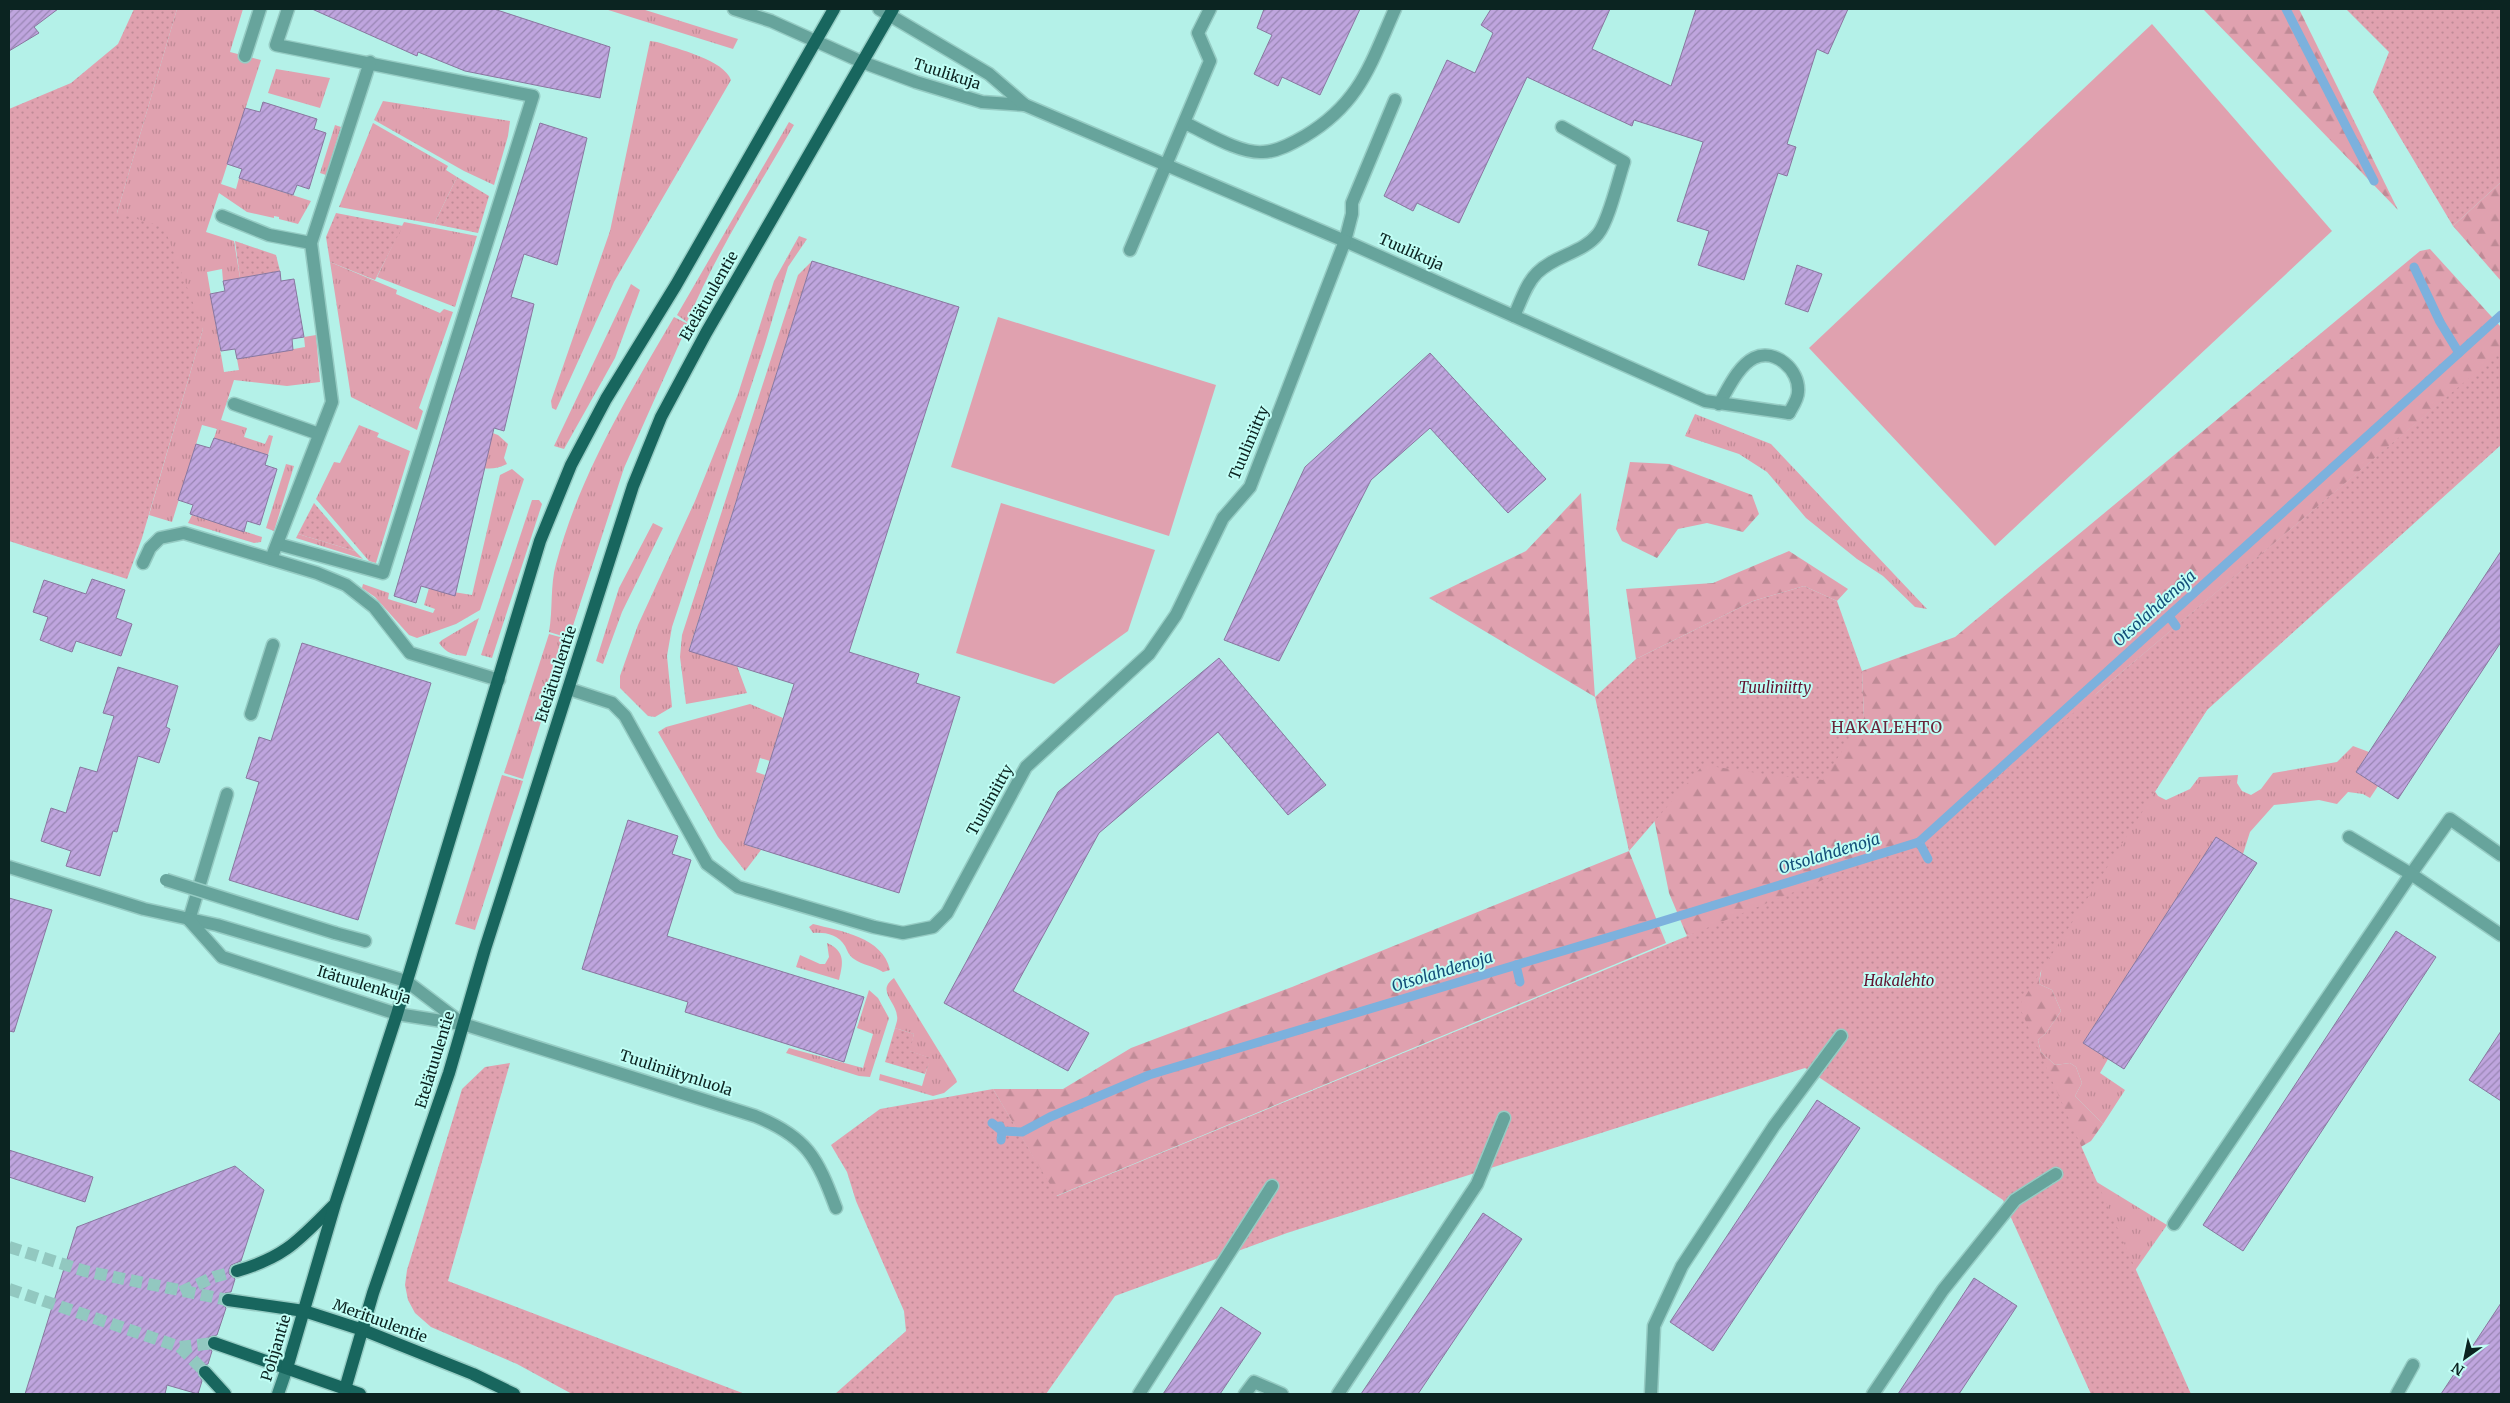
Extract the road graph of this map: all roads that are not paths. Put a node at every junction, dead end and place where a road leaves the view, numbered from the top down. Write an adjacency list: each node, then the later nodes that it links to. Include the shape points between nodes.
1 (260, 9): 9 (street)
2 (288, 9): 10 (street, via 276,45)
3 (734, 9): 8 (street, Tuulikuja)
4 (834, 9): 8 (main road)
5 (1210, 9): 14 (street, via 1198,33 1210,61)
6 (1395, 9): 14 (street, via 1361,84 1345,106 1292,144 1263,152 1246,150)
7 (887, 10): 11 (main road, Etelätuulentie); 13 (street, Tuulikuja, via 990,74)
8 (816, 40): 11 (street, Tuulikuja); 29 (main road, via 676,285 606,399 571,465 540,541)
9 (246, 56)
10 (370, 62): 19 (street); 25 (street, via 533,96 383,574)
11 (862, 62): 13 (street, Tuulikuja, via 982,102); 30 (main road, Etelätuulentie, via 661,417 633,486)
12 (1395, 100): 18 (street, Tuuliniitty, via 1352,203)
13 (1024, 105): 16 (street, Tuulikuja)
14 (1185, 123): 16 (street)
15 (1562, 127): 21 (street, via 1624,162 1599,233 1585,247 1572,250 1538,271)
16 (1166, 166): 18 (street, Tuulikuja); 20 (street)
17 (222, 216): 19 (street, via 269,235)
18 (1345, 240): 21 (street, Tuulikuja); 30 (street, Tuuliniitty, via 1250,487 1223,518 1176,615 1148,654 1026,767 947,913 933,927 904,933 874,927 738,887 707,864 625,716 612,704)
19 (311, 243): 24 (street, via 332,402)
20 (1130, 250)
21 (1514, 316): 23 (street, Tuulikuja, via 1705,401)
22 (234, 404): 24 (street)
23 (1719, 404): 23 (street, Tuulikuja, via 1789,413 1799,391 1794,376 1782,360 1772,356 1755,358 1746,365)
24 (319, 434): 25 (street)
25 (278, 544): 26 (street)
26 (271, 559): 27 (street, via 184,532 160,538 150,548); 29 (street, via 317,572 346,585 374,607 410,653)
27 (144, 563)
28 (273, 645): 31 (street)
29 (499, 680): 41 (main road)
30 (569, 689): 43 (main road, Etelätuulentie)
31 (251, 714)
32 (227, 794): 38 (street)
33 (2349, 837): 36 (street)
34 (2501, 855): 36 (street, via 2450,819)
35 (9, 867): 38 (street, Itätuulenkuja)
36 (2411, 874): 39 (street); 50 (street)
37 (166, 880): 40 (street, bridge)
38 (189, 920): 41 (street, Itätuulenkuja, via 217,924); 42 (street, Itätuulenkuja, via 222,957)
39 (2501, 936)
40 (365, 941)
41 (406, 982): 42 (main road); 43 (street, Itätuulenkuja)
42 (397, 1014): 43 (street, Itätuulenkuja); 48 (main road)
43 (463, 1024): 49 (street, Tuuliniitynluola, via 777,1125 810,1152 821,1169); 54 (main road, Etelätuulentie)
44 (1841, 1036): 68 (street, via 1774,1126 1682,1266 1654,1326)
45 (1504, 1118): 67 (street, via 1477,1184)
46 (2056, 1174): 69 (street, via 2015,1200 1943,1290)
47 (1272, 1186): 64 (street)
48 (335, 1204): 51 (main road, via 283,1253 264,1263); 53 (main road)
49 (836, 1208)
50 (2174, 1224)
51 (236, 1271)
52 (228, 1300): 53 (main road, Merituulentie)
53 (304, 1311): 54 (main road, Merituulentie); 57 (main road, Pohjantie)
54 (363, 1330): 59 (main road, Etelätuulentie); 63 (main road, Merituulentie)
55 (214, 1343): 57 (main road)
56 (2413, 1365): 70 (street)
57 (287, 1368): 59 (main road); 61 (main road, Pohjantie)
58 (205, 1372): 60 (main road)
59 (345, 1392): 62 (main road)
60 (225, 1394)
61 (278, 1394)
62 (360, 1394)
63 (514, 1394)
64 (1139, 1394)
65 (1245, 1394): 66 (street, via 1254,1382)
66 (1282, 1394)
67 (1338, 1394)
68 (1651, 1394)
69 (1873, 1394)
70 (2397, 1394)

